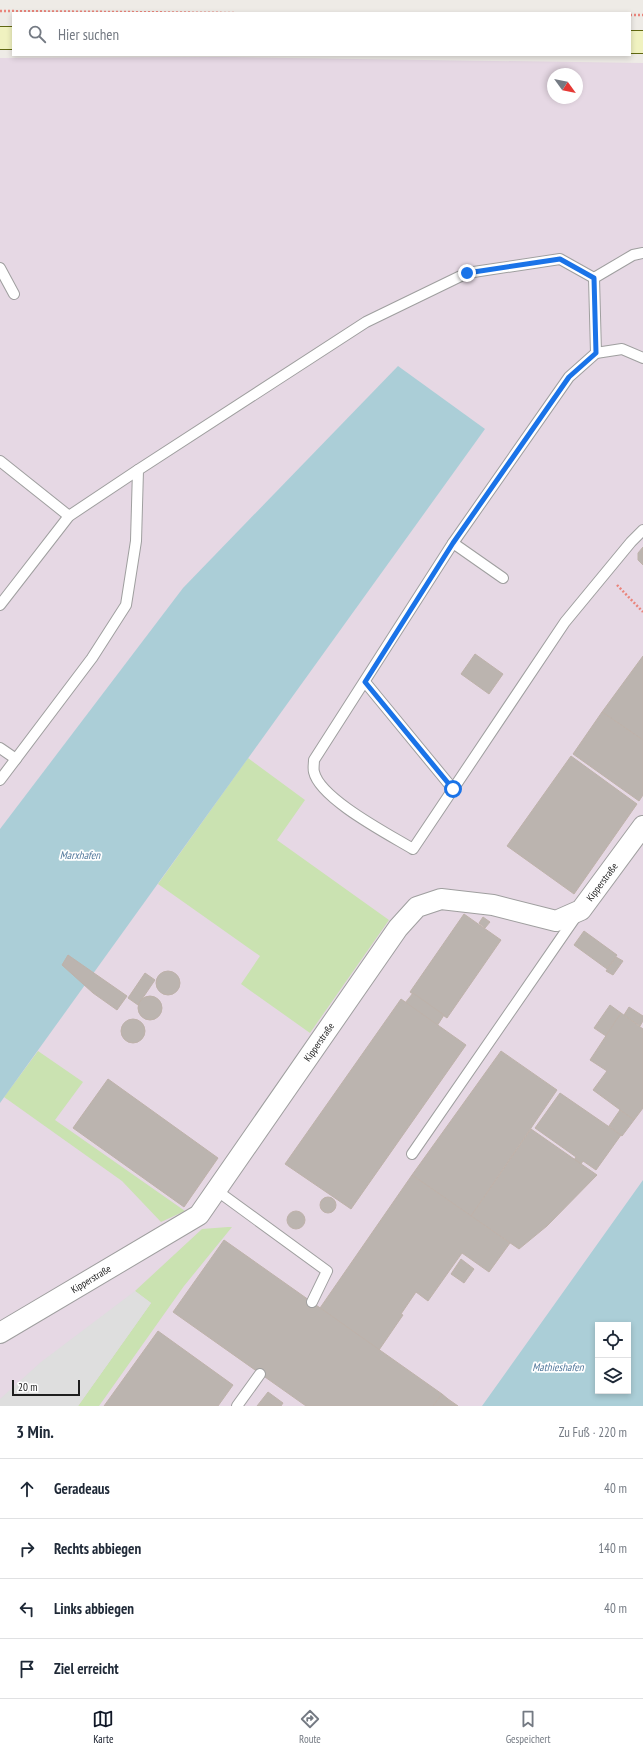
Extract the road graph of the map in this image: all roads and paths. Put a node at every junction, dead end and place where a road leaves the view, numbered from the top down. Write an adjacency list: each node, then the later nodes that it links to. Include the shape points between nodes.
1 (0, 11): 2 (path)
2 (118, 12)
3 (631, 15): 4 (path)
4 (643, 15)
5 (0, 38): 6 (street)
6 (12, 38)
7 (631, 42): 8 (street)
8 (643, 42)
9 (643, 253): 11 (lane, via 633,255)
10 (0, 268): 12 (lane)
11 (594, 278): 13 (lane); 16 (lane, via 560,259 467,273 366,322)
12 (14, 294)
13 (596, 353): 14 (lane, via 622,349); 19 (lane, via 569,377)
14 (643, 358)
15 (0, 461): 17 (lane)
16 (138, 470): 17 (lane); 26 (lane, via 136,541 126,605 92,658)
17 (69, 516): 22 (lane)
18 (643, 530): 20 (lane)
19 (453, 543): 21 (lane); 24 (lane)
20 (606, 573): 23 (path); 28 (lane, via 564,622)
21 (503, 578)
22 (0, 605)
23 (643, 612)
24 (365, 682): 28 (lane); 28 (lane, via 314,760 314,772 321,785 348,810 413,849)
25 (0, 748): 26 (lane)
26 (16, 759): 27 (lane)
27 (0, 780)
28 (453, 789)
29 (643, 826): 30 (street, Kipperstraße)
30 (581, 910): 31 (lane); 32 (street, Kipperstraße, via 556,921 493,905 451,899 441,899 417,907 398,928)
31 (412, 1154)
32 (216, 1190): 33 (lane, via 328,1271); 34 (street, Kipperstraße, via 199,1215)
33 (312, 1302)
34 (0, 1333)
35 (260, 1374): 36 (lane)
36 (237, 1406)

